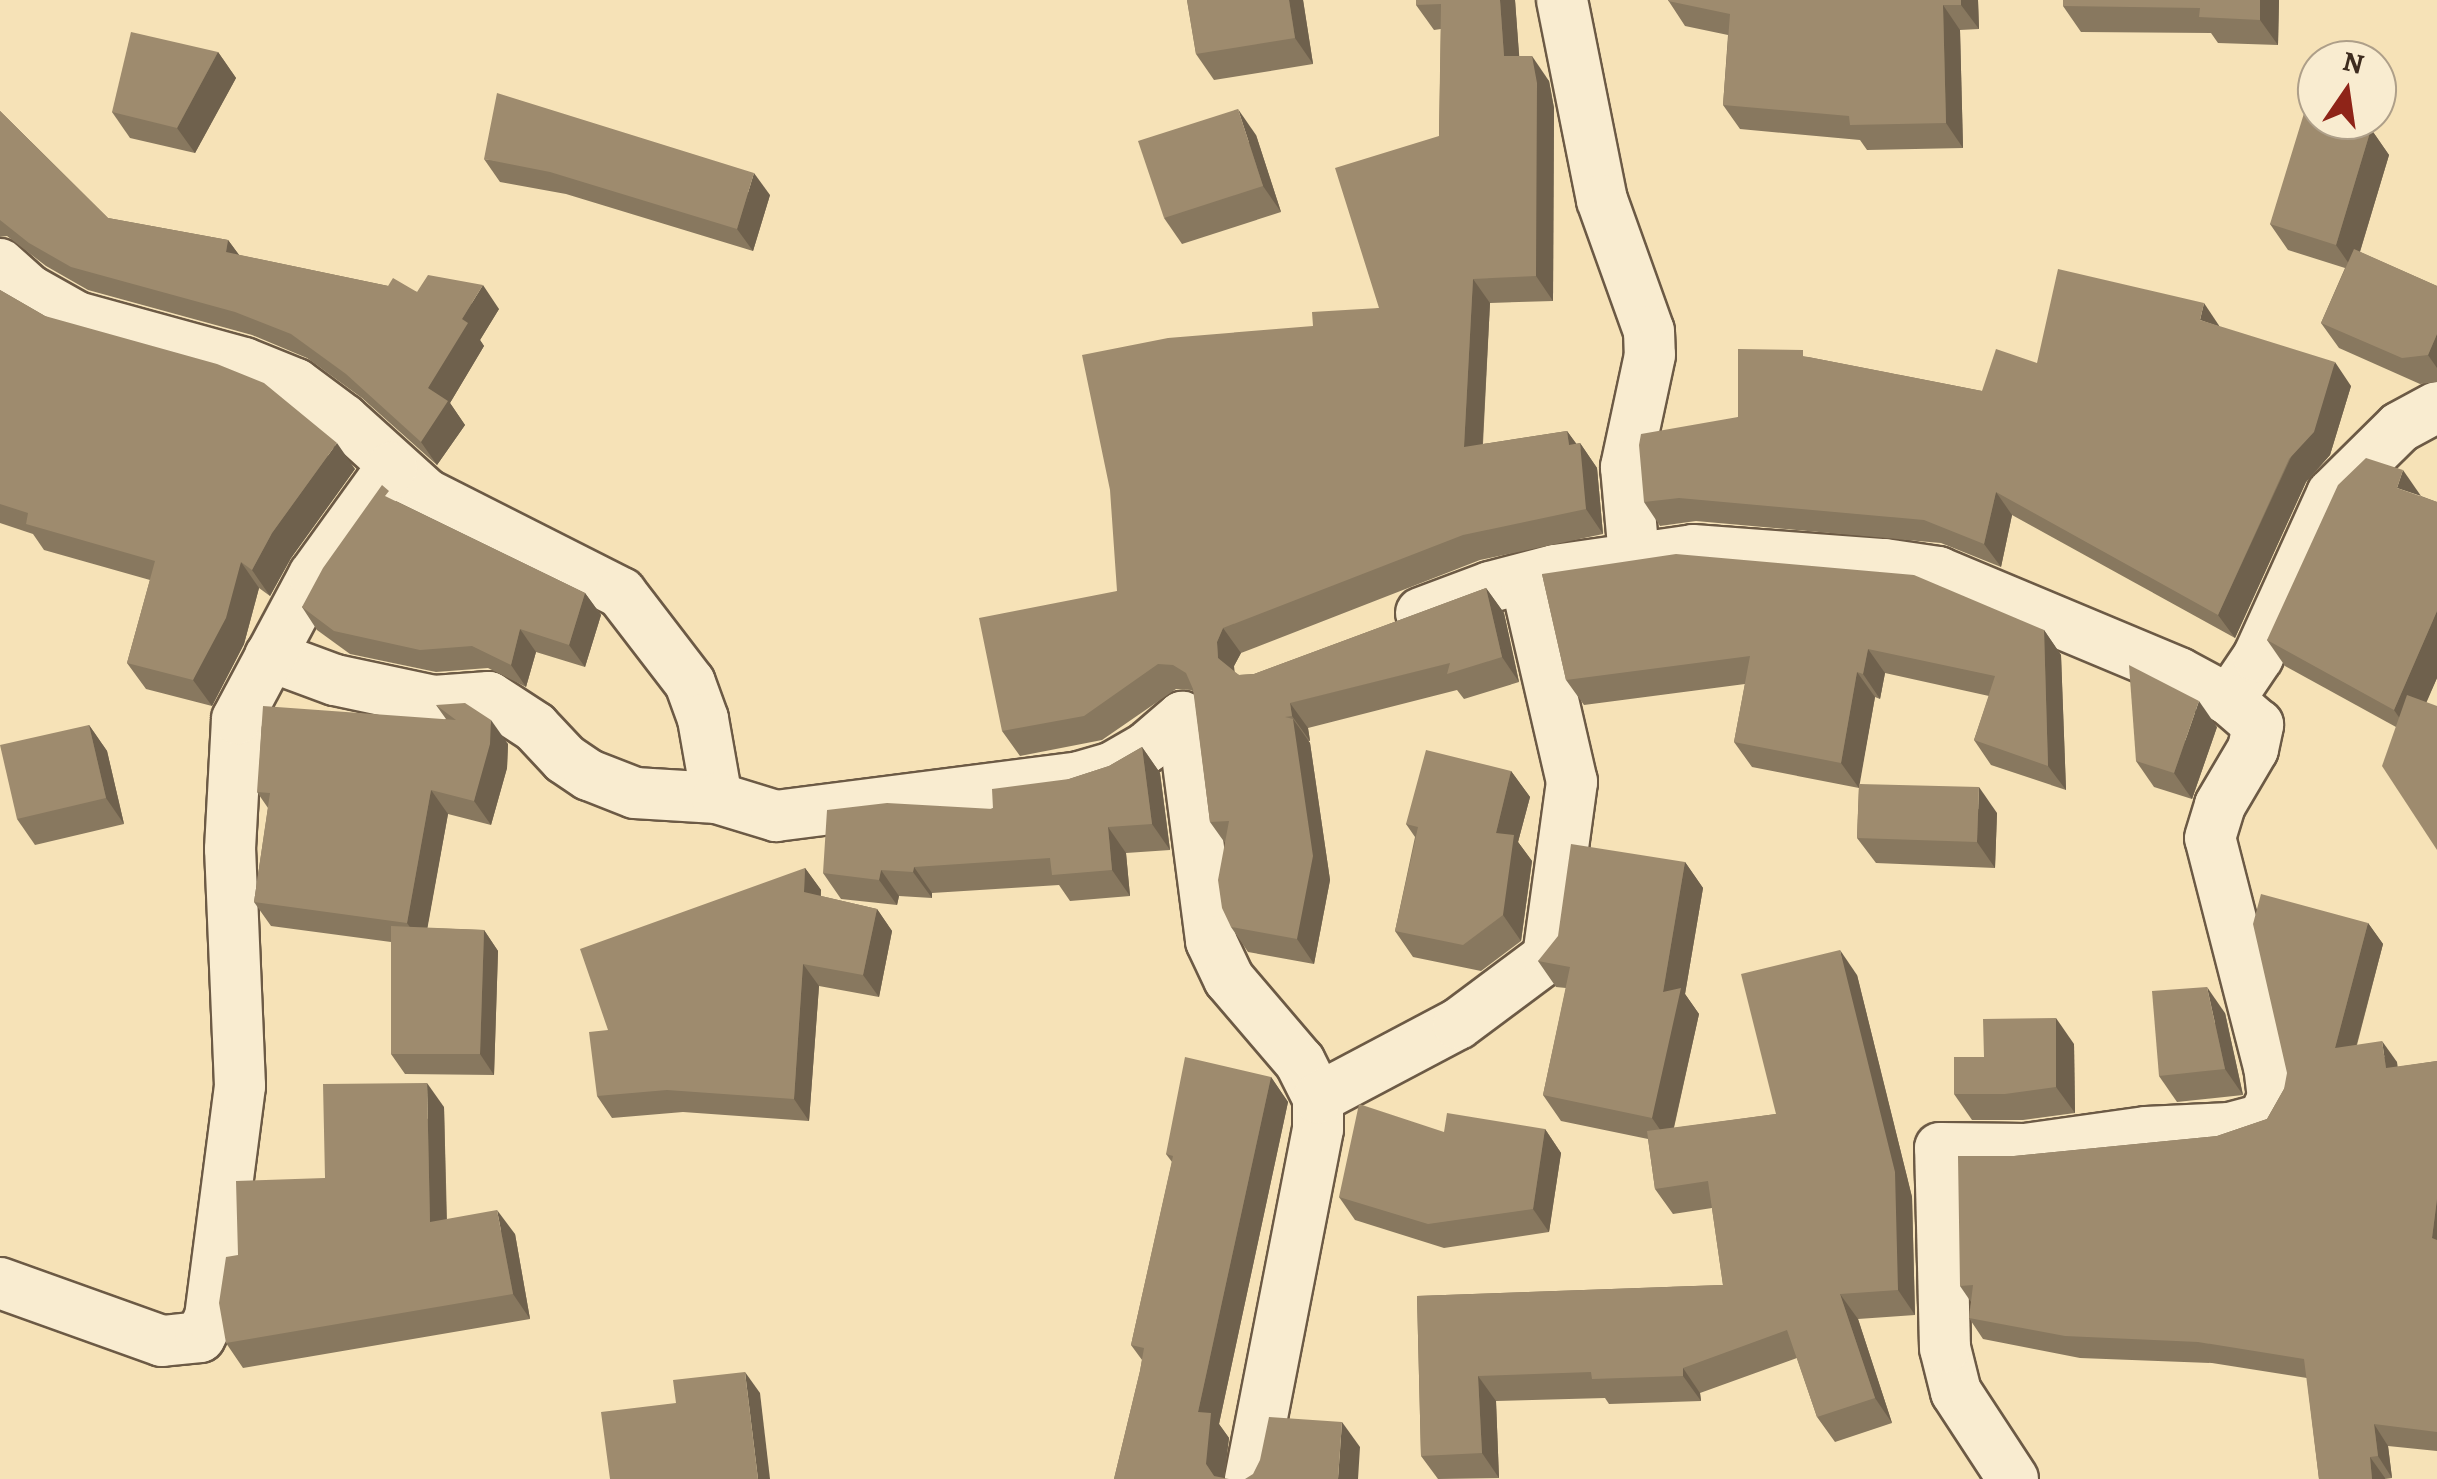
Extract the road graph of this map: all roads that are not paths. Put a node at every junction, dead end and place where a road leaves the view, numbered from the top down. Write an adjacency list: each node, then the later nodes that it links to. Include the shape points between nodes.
1 (1562, 0): 5 (street, via 1602,200 1649,331 1650,356 1626,467)
2 (0, 264): 4 (street, via 76,318 244,363 296,384)
3 (2437, 407): 9 (street, via 2400,426 2332,494 2258,657)
4 (392, 467): 8 (street, via 314,575); 10 (street, via 426,494 621,592 690,682)
5 (1634, 556): 6 (street); 9 (street, via 1692,550 1938,572)
6 (1525, 578): 7 (street); 11 (street, via 1572,782 1548,957 1458,1024)
7 (1384, 626)
8 (270, 656): 10 (street, via 335,680 434,701 490,697 534,726 588,776 635,793); 12 (street, via 237,719 230,786 240,1086 210,1317 200,1337 162,1341)
9 (2229, 700): 14 (street, via 2258,725 2210,838 2270,1067 2273,1098 2263,1119 2025,1149 1940,1148 1945,1348 1956,1392)
10 (717, 798): 11 (street, via 776,816 1079,777 1146,748 1182,717 1211,941 1229,979 1300,1062)
11 (1318, 1098): 13 (street, via 1318,1129)
12 (0, 1283)
13 (1250, 1479)
14 (2013, 1479)

